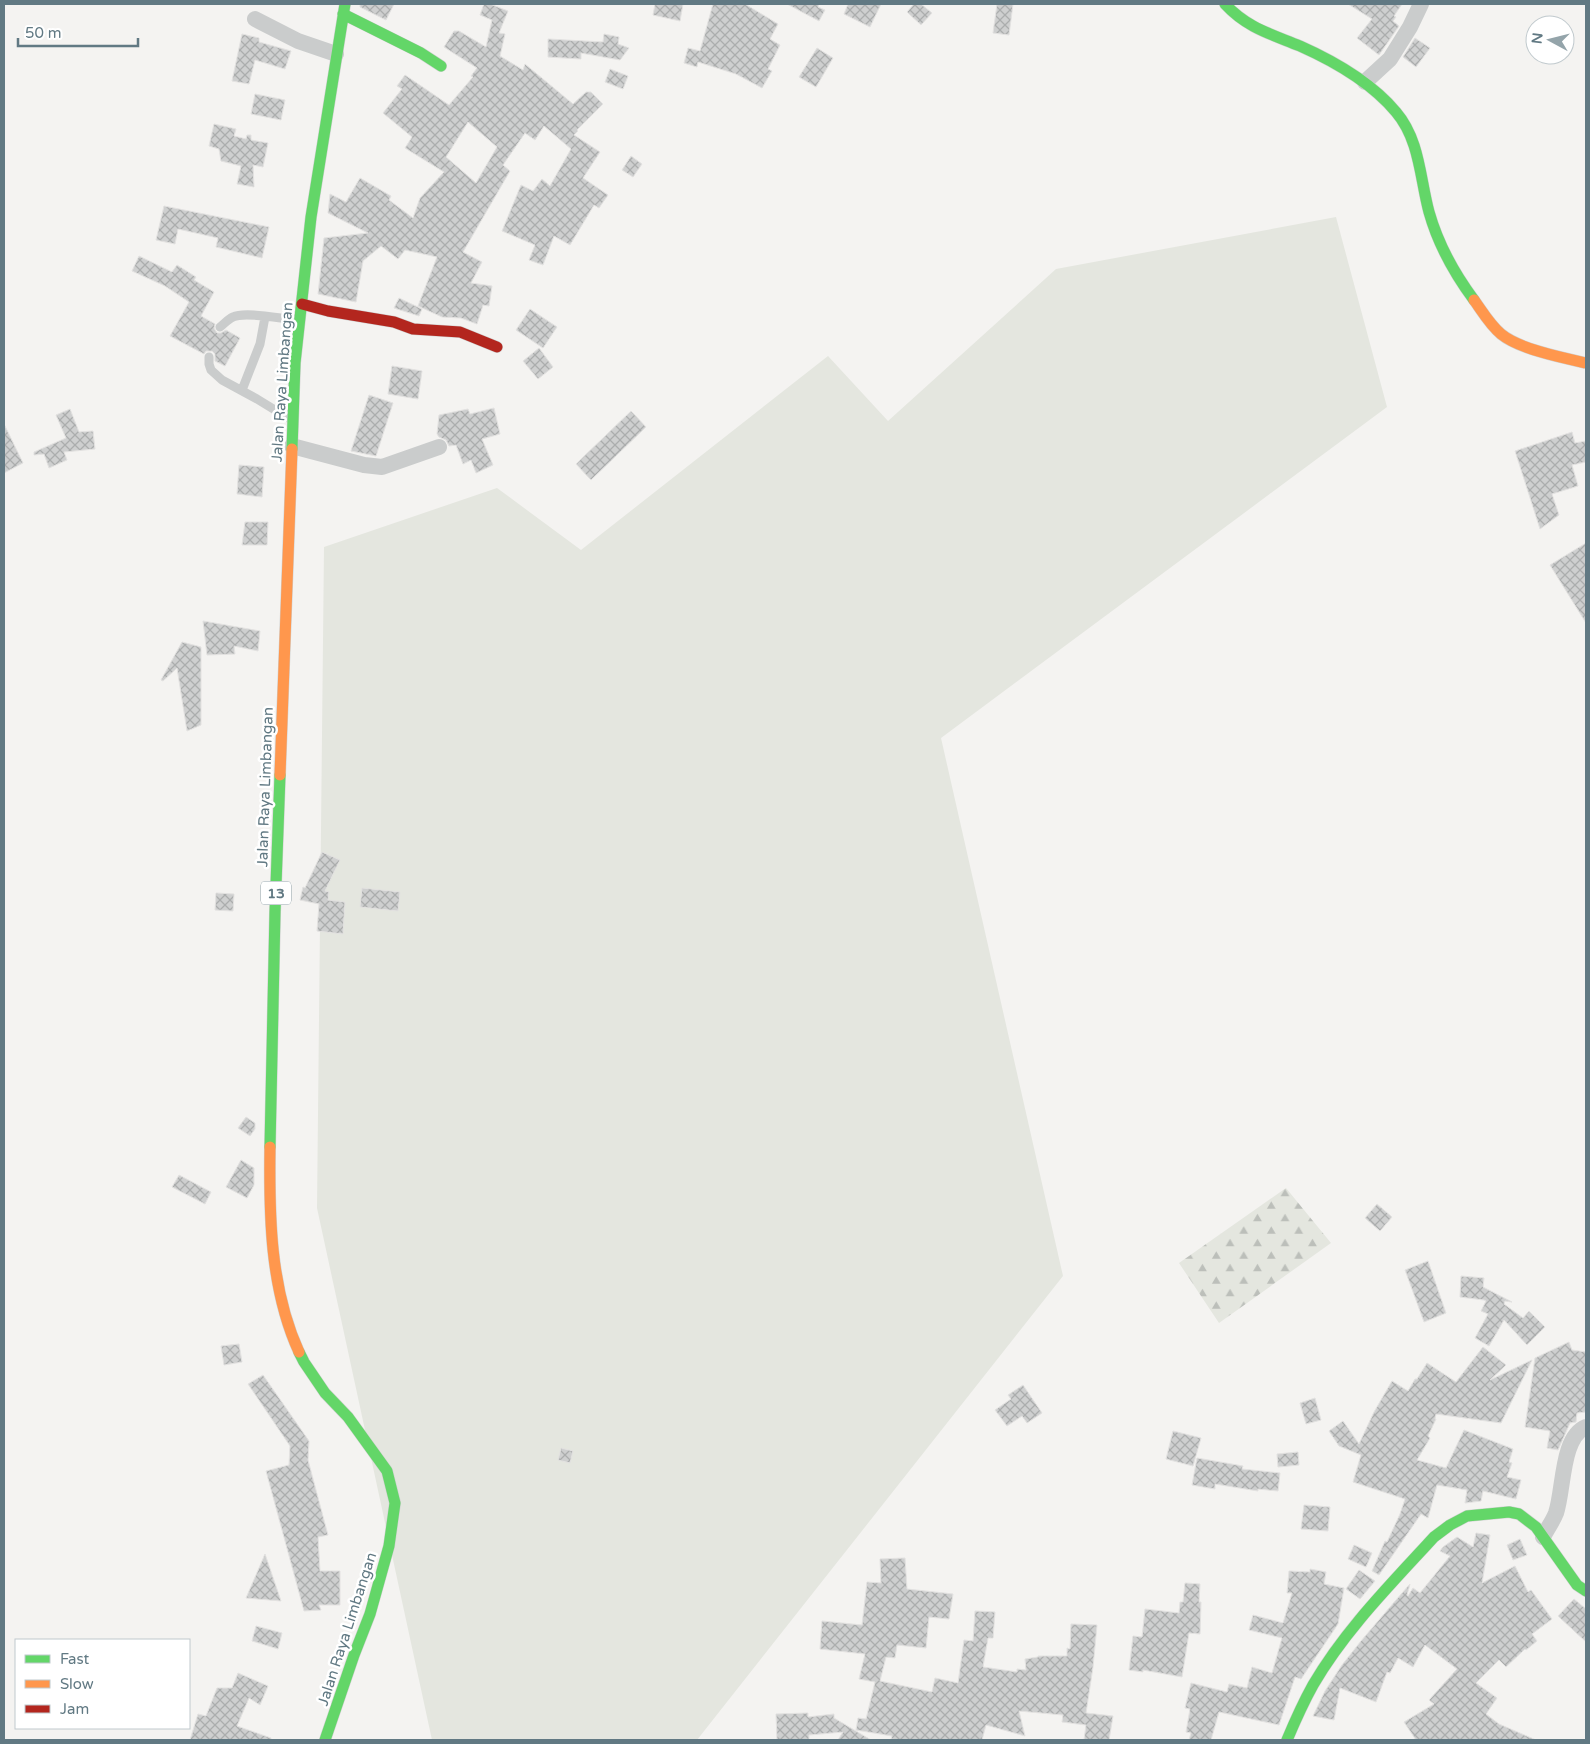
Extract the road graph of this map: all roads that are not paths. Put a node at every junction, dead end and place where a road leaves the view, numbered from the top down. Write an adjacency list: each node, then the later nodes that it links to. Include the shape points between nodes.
1 (1225, 4): 7 (main road, via 1254,29 1298,46)
2 (1421, 4): 7 (street, via 1390,59)
3 (344, 9): 5 (main road, Jalan Raya Limbangan / 13); 6 (main road)
4 (255, 19): 5 (street, via 298,41)
5 (336, 54): 8 (main road, Jalan Raya Limbangan / 13, via 311,217)
6 (441, 66)
7 (1364, 82): 14 (main road, via 1399,115 1412,136 1437,238 1474,302 1501,334 1531,350)
8 (302, 304): 10 (main road, Jalan Raya Limbangan / 13); 12 (main road, via 328,312 394,322 412,329 460,332)
9 (264, 317): 10 (lane); 11 (lane, via 241,315); 15 (lane, via 260,344)
10 (300, 320): 16 (main road, Jalan Raya Limbangan / 13)
11 (220, 327)
12 (497, 347)
13 (209, 357): 15 (lane, via 211,370)
14 (1586, 363)
15 (242, 390): 16 (lane)
16 (293, 421): 17 (main road, Jalan Raya Limbangan / 13)
17 (292, 446): 18 (street, via 382,467); 22 (main road, Jalan Raya Limbangan / 13, via 269,1207 273,1253 289,1330 304,1362 387,1470 395,1503 389,1546 370,1614)
18 (439, 447)
19 (1586, 1427): 20 (street, via 1571,1443 1556,1513)
20 (1543, 1537): 21 (main road, via 1577,1584); 23 (main road, via 1526,1519 1509,1512 1467,1516 1450,1525 1434,1538 1333,1654 1312,1686)
21 (1586, 1591)
22 (326, 1740)
23 (1286, 1740)

